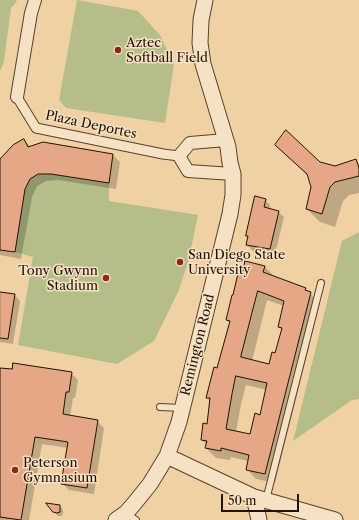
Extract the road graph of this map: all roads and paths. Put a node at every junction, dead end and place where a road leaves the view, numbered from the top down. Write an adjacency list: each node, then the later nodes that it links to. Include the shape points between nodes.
1 (35, 0): 3 (street, Plaza Deportes)
2 (205, 0): 4 (street, Remington Road, via 200,43 203,64)
3 (17, 97): 5 (street, Plaza Deportes, via 36,128)
4 (226, 140): 5 (street, via 190,143); 6 (street, Remington Road)
5 (179, 156): 6 (street, via 188,171)
6 (233, 174): 9 (street, Remington Road, via 230,214)
7 (321, 283): 11 (lane)
8 (160, 407): 9 (lane)
9 (182, 408): 10 (street, Remington Road)
10 (167, 456): 11 (street); 12 (street, Remington Road)
11 (260, 498): 13 (street); 14 (street)
12 (126, 518)
13 (259, 520)
14 (335, 520)

